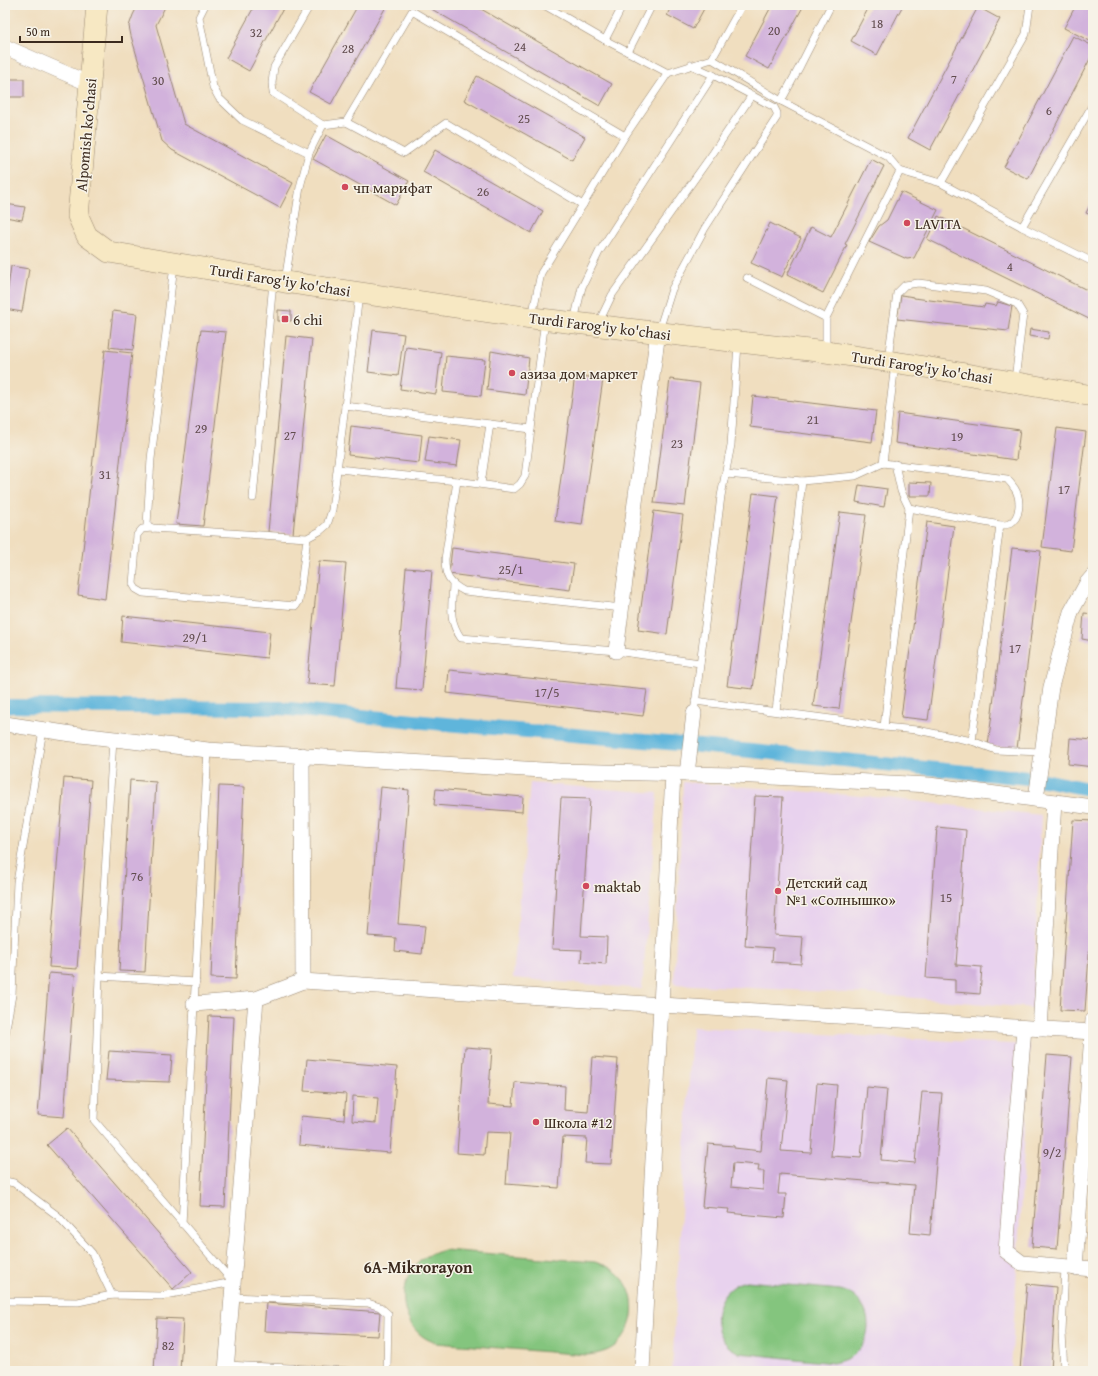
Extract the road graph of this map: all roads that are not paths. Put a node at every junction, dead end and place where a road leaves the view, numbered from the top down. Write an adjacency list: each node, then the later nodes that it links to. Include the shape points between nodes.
1 (97, 5): 18 (street, Alpomish ko'chasi)
2 (205, 5): 25 (lane, via 200,17 213,87 219,98 242,120)
3 (310, 5): 23 (lane, via 274,67 273,93)
4 (544, 5): 11 (lane)
5 (623, 5): 11 (lane)
6 (652, 5): 13 (lane)
7 (742, 5): 14 (lane)
8 (831, 5): 20 (lane)
9 (1030, 5): 27 (lane, via 1026,34)
10 (414, 8): 22 (lane); 24 (lane)
11 (605, 40): 13 (lane)
12 (5, 47): 18 (street)
13 (628, 52): 16 (lane)
14 (712, 59): 15 (lane); 20 (lane)
15 (691, 65): 16 (lane); 17 (lane)
16 (668, 73): 24 (lane)
17 (713, 75): 19 (lane); 38 (lane, via 599,252 582,287)
18 (90, 84): 30 (street, Alpomish ko'chasi, via 78,216 87,236)
19 (752, 95): 39 (lane, via 612,295); 40 (lane, via 774,107 777,117 705,228 672,289)
20 (781, 101): 26 (lane, via 888,158)
21 (1093, 104): 29 (lane)
22 (346, 122): 23 (lane); 28 (lane, via 404,153 446,123)
23 (324, 125): 25 (lane)
24 (625, 136): 28 (lane)
25 (308, 153): 34 (lane)
26 (900, 171): 27 (lane); 36 (lane)
27 (941, 183): 29 (lane)
28 (583, 205): 37 (lane, via 541,273)
29 (1022, 227): 31 (lane)
30 (108, 252): 32 (street, Turdi Farog'iy ko'chasi)
31 (1093, 262)
32 (175, 263): 34 (street, Turdi Farog'iy ko'chasi); 59 (lane, via 151,459 147,525)
33 (747, 278): 36 (lane)
34 (279, 281): 35 (street, Turdi Farog'iy ko'chasi); 56 (lane)
35 (360, 293): 37 (street, Turdi Farog'iy ko'chasi); 46 (lane)
36 (826, 318): 42 (lane)
37 (539, 319): 38 (street, Turdi Farog'iy ko'chasi); 48 (lane)
38 (574, 323): 39 (street, Turdi Farog'iy ko'chasi)
39 (597, 326): 40 (street, Turdi Farog'iy ko'chasi)
40 (658, 332): 41 (street, Turdi Farog'iy ko'chasi); 63 (street)
41 (738, 342): 42 (street, Turdi Farog'iy ko'chasi); 52 (lane, via 731,444)
42 (826, 352): 43 (street, Turdi Farog'iy ko'chasi)
43 (891, 362): 44 (street, Turdi Farog'iy ko'chasi); 44 (lane, via 897,293 905,285 918,283 986,291 1018,304 1024,314); 49 (lane)
44 (1015, 382): 45 (street, Turdi Farog'iy ko'chasi)
45 (1093, 396)
46 (345, 406): 47 (lane); 51 (lane)
47 (490, 424): 48 (lane); 55 (lane)
48 (531, 429): 55 (lane, via 525,476 520,484 514,489)
49 (883, 463): 50 (lane); 54 (lane, via 855,476)
50 (895, 464): 57 (lane, via 901,491); 58 (lane, via 1007,479 1015,489 1019,510 1009,524)
51 (338, 469): 53 (lane); 60 (lane, via 332,510 327,525)
52 (726, 474): 54 (lane); 65 (lane)
53 (457, 481): 55 (lane); 62 (lane, via 445,559 445,572)
54 (802, 481): 67 (lane)
55 (481, 484)
56 (253, 498)
57 (909, 508): 58 (lane); 69 (lane)
58 (1000, 525): 72 (lane)
59 (152, 528): 60 (lane); 60 (lane, via 142,529 137,535 133,584 136,589 143,593 288,606 296,606 299,601)
60 (307, 538)
61 (1093, 576): 74 (street, via 1071,612 1050,687)
62 (453, 585): 63 (lane, via 464,592); 64 (lane, via 452,617 455,630 461,638)
63 (622, 608): 64 (street)
64 (616, 651): 65 (lane)
65 (700, 663): 66 (lane)
66 (694, 710): 67 (lane); 76 (street)
67 (776, 711): 69 (lane)
68 (5, 724): 70 (street)
69 (884, 727): 72 (lane, via 917,730)
70 (42, 730): 71 (street); 89 (lane, via 17,882 12,995)
71 (113, 739): 73 (street); 80 (lane)
72 (972, 741): 74 (lane, via 996,750)
73 (208, 750): 75 (street); 82 (lane)
74 (1042, 752): 77 (street)
75 (302, 755): 76 (street, via 559,771); 81 (street)
76 (680, 774): 77 (street); 85 (street)
77 (1037, 787): 78 (street)
78 (1054, 802): 79 (street); 88 (street)
79 (1093, 807)
80 (99, 976): 82 (lane); 92 (lane, via 94,1120)
81 (303, 981): 83 (street); 85 (street)
82 (196, 982): 84 (lane)
83 (256, 999): 84 (street); 95 (street)
84 (194, 1004): 92 (lane)
85 (662, 1005): 86 (street); 101 (street)
86 (1024, 1028): 88 (street); 93 (street, via 1006,1250 1022,1263)
87 (1093, 1028): 88 (street); 91 (street)
88 (1040, 1029)
89 (5, 1034)
90 (5, 1181): 96 (lane, via 14,1183 58,1216 92,1253)
91 (1086, 1212): 93 (street)
92 (182, 1224): 95 (lane)
93 (1070, 1267): 94 (street); 102 (lane, via 1062,1333)
94 (1093, 1269)
95 (233, 1290): 96 (lane, via 161,1296); 98 (street); 100 (lane, via 380,1306 388,1314)
96 (112, 1295): 97 (lane, via 78,1302)
97 (5, 1301)
98 (226, 1368): 99 (lane)
99 (351, 1371)
100 (386, 1371)
101 (642, 1371)
102 (1064, 1371)

